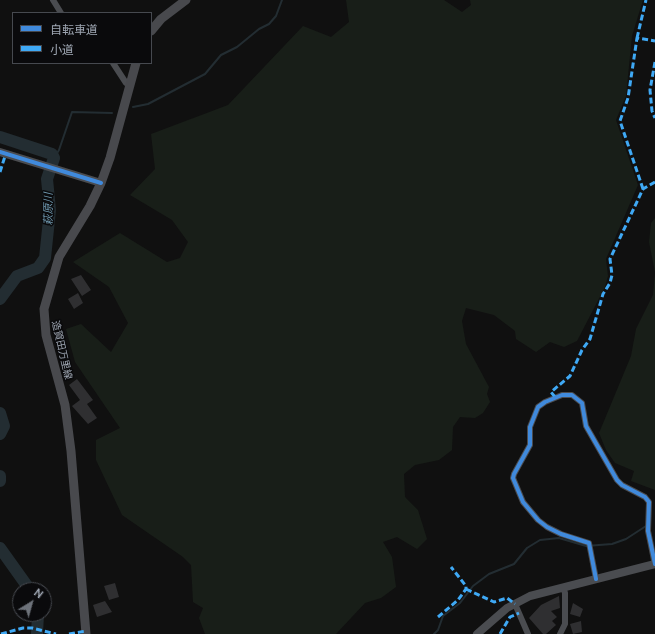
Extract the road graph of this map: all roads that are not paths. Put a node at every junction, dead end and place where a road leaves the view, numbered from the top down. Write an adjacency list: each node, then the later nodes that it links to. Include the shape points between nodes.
1 (53, 0): 3 (street)
2 (186, 0): 4 (main road, via 160,19)
3 (60, 12)
4 (152, 30)
5 (114, 64): 7 (street, via 126,83)
6 (136, 64): 7 (main road, 造賀田万里線)
7 (130, 84): 9 (main road, 造賀田万里線)
8 (0, 152): 9 (street)
9 (101, 183): 14 (main road, 造賀田万里線, via 60,257 44,309 46,334 65,405 71,451)
10 (655, 564): 11 (street); 11 (street, via 648,531 649,502 617,480 586,426 582,403 572,395 562,395 538,407 530,427 530,445 513,478 524,502 538,520 561,534 589,543)
11 (596, 579): 12 (street)
12 (563, 587): 13 (street, via 530,596); 17 (street, via 565,624)
13 (515, 604): 15 (street); 16 (street)
14 (86, 634)
15 (477, 634)
16 (528, 634)
17 (560, 634)

